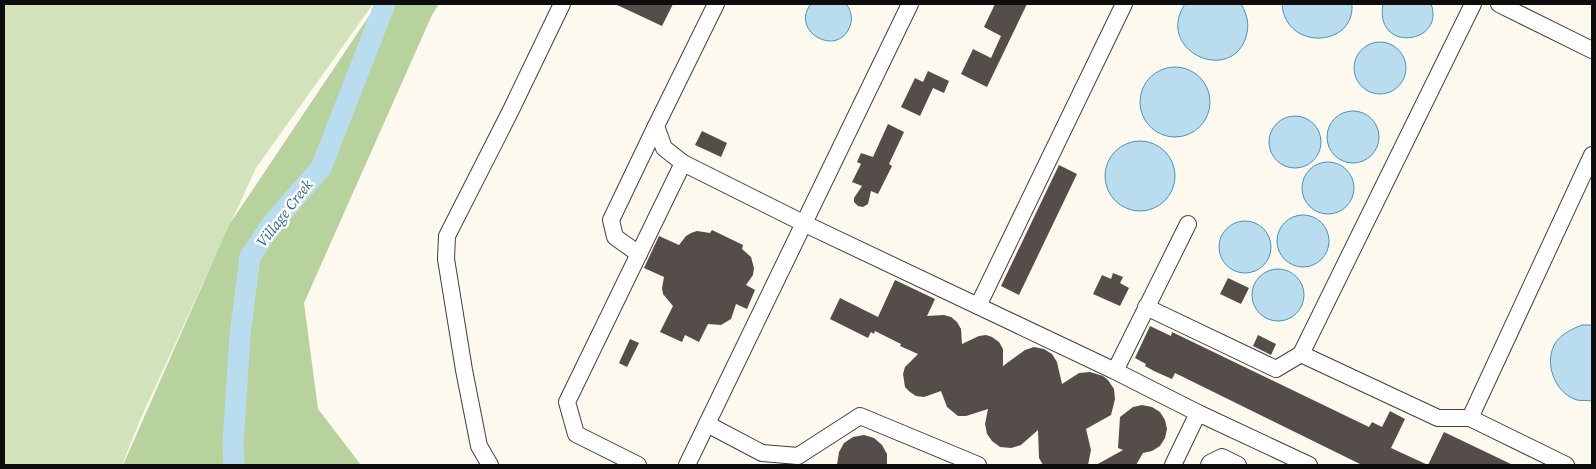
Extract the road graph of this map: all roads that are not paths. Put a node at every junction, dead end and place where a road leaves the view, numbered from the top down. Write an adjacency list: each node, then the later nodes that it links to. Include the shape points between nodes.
1 (562, 4): 21 (lane, via 447,236 446,259 464,370 479,446)
2 (716, 4): 8 (lane)
3 (910, 4): 11 (lane)
4 (1124, 4): 14 (lane)
5 (1474, 4): 16 (lane)
6 (1499, 4): 7 (lane)
7 (1592, 50)
8 (656, 126): 10 (lane, via 664,148); 13 (lane, via 611,220 615,237)
9 (1592, 155): 19 (lane)
10 (683, 163): 11 (lane); 13 (lane)
11 (803, 223): 14 (lane); 20 (lane)
12 (1188, 224): 15 (lane)
13 (639, 254): 22 (lane, via 567,402 576,434)
14 (978, 306): 17 (lane)
15 (1146, 307): 16 (lane, via 1276,369); 17 (lane)
16 (1301, 354): 19 (lane, via 1438,418)
17 (1115, 370): 18 (lane)
18 (1198, 413): 25 (lane); 28 (lane)
19 (1470, 418): 29 (lane)
20 (707, 424): 23 (lane); 24 (lane, via 762,453 798,456 860,416)
21 (490, 465)
22 (638, 465)
23 (687, 465)
24 (978, 465)
25 (1173, 465)
26 (1209, 465): 27 (lane, via 1222,458)
27 (1238, 465)
28 (1308, 465)
29 (1566, 465)

